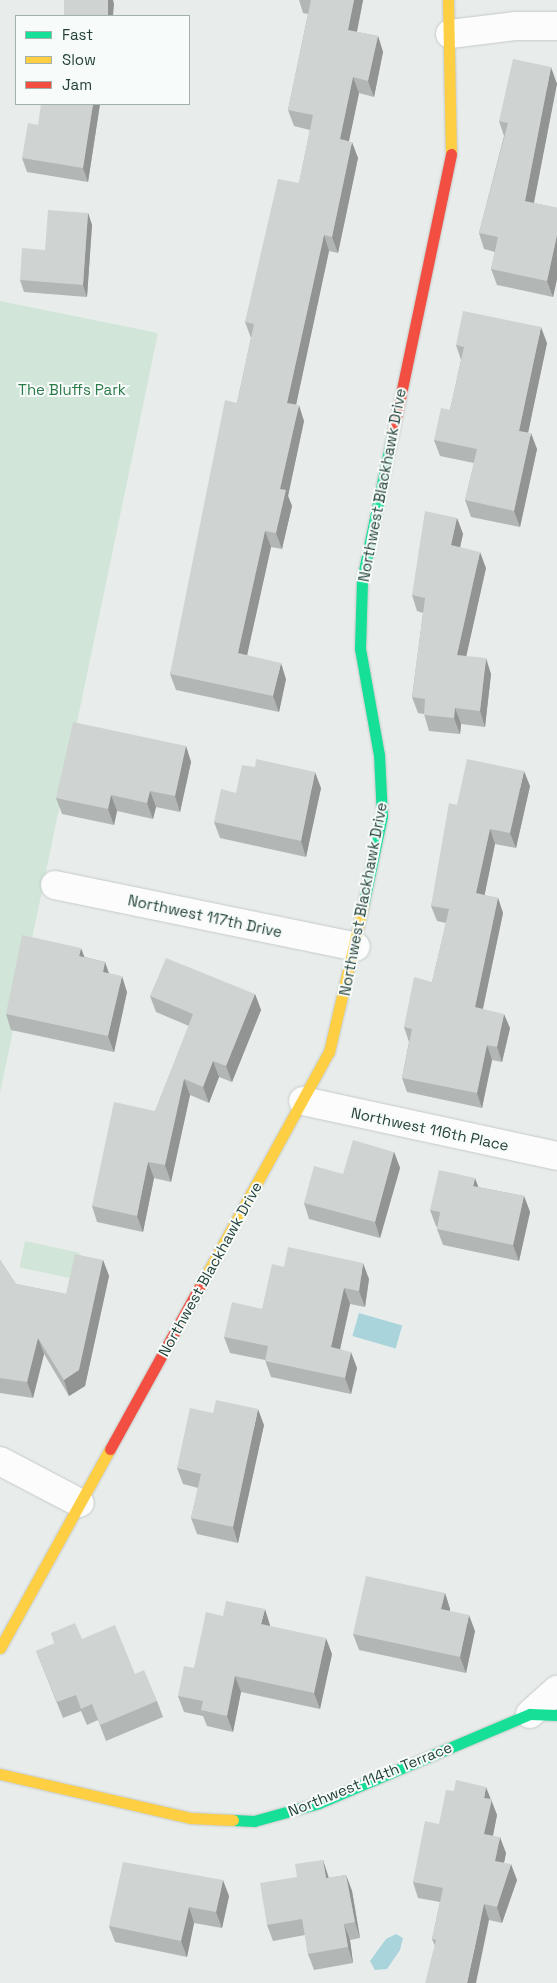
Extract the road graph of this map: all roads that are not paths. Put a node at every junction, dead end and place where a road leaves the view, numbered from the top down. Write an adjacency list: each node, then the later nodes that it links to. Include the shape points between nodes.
1 (448, 0): 3 (street, Northwest Blackhawk Drive)
2 (557, 26): 3 (street, via 515,26)
3 (450, 34): 5 (street, Northwest Blackhawk Drive, via 452,148 362,580 360,648 383,786 382,816)
4 (55, 885): 5 (street, Northwest 117th Drive)
5 (356, 947): 6 (street, Northwest Blackhawk Drive, via 329,1052)
6 (303, 1101): 7 (street, Northwest 116th Place); 9 (street, Northwest Blackhawk Drive)
7 (557, 1156)
8 (0, 1461): 9 (street)
9 (80, 1504): 10 (street, Northwest Blackhawk Drive)
10 (0, 1648)
11 (557, 1690): 12 (street, Northwest 114th Terrace)
12 (530, 1714): 13 (street, Northwest 114th Terrace); 14 (street, Northwest 114th Terrace, via 319,1803 254,1822 190,1818)
13 (557, 1716)
14 (0, 1774)

